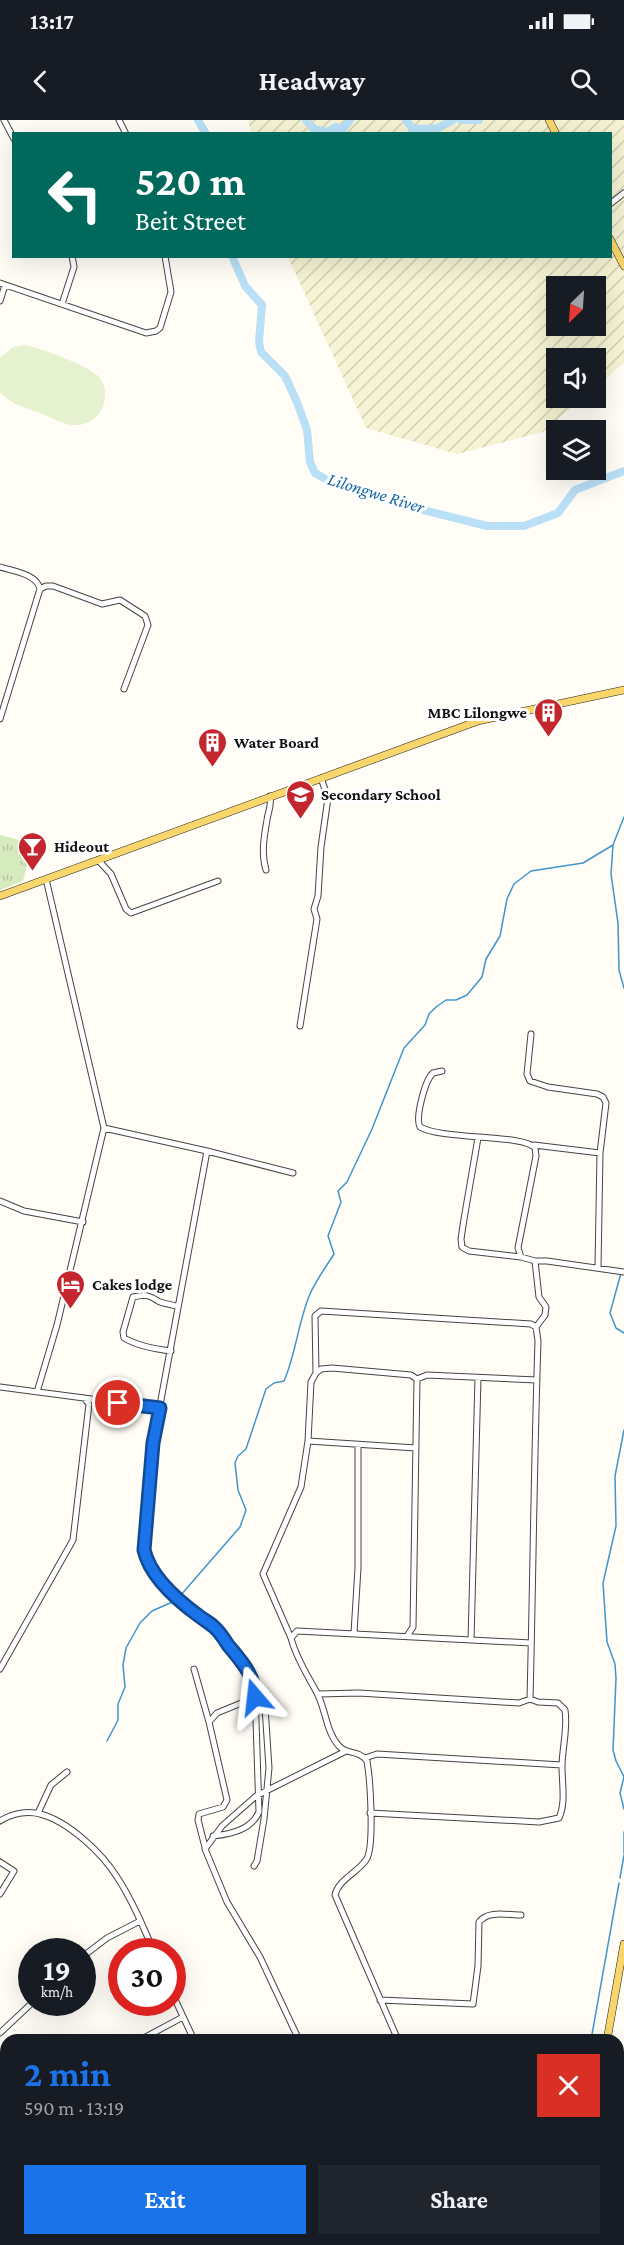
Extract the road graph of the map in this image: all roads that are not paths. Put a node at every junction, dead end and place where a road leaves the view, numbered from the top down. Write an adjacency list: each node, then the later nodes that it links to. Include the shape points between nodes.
1 (4, 121): 2 (street)
2 (12, 136)
3 (624, 193): 4 (street)
4 (612, 202)
5 (612, 243): 8 (main road)
6 (72, 258): 11 (street, via 74,267)
7 (165, 258): 11 (street, via 171,292 156,332 146,333)
8 (624, 266)
9 (2, 284): 10 (street); 11 (street)
10 (0, 301)
11 (62, 304)
12 (0, 567): 13 (street, via 34,578)
13 (40, 588): 14 (street, via 53,586 102,604 120,600 145,616 148,626); 16 (street)
14 (124, 689)
15 (624, 690): 17 (main road, via 478,721)
16 (0, 719)
17 (321, 778): 18 (main road); 24 (street, via 328,798 314,909 317,919)
18 (270, 796): 19 (main road); 20 (street, via 262,852)
19 (98, 860): 21 (main road); 22 (street, via 111,874 131,913)
20 (266, 870)
21 (46, 879): 23 (main road); 27 (street)
22 (218, 881)
23 (0, 896)
24 (300, 1026)
25 (531, 1034): 31 (street, via 527,1074 530,1082 597,1094 605,1100)
26 (442, 1071): 28 (street, via 427,1080 417,1124 423,1129)
27 (104, 1128): 30 (street); 34 (street)
28 (478, 1138): 29 (street); 35 (street, via 461,1243 469,1251)
29 (534, 1145): 31 (street); 35 (street, via 536,1156 518,1248)
30 (207, 1150): 32 (street); 39 (street)
31 (600, 1153): 37 (street)
32 (293, 1173)
33 (0, 1201): 34 (street, via 24,1211)
34 (83, 1222): 47 (street)
35 (521, 1257): 36 (street)
36 (535, 1261): 37 (street); 40 (street, via 539,1297 546,1310)
37 (598, 1267): 38 (street)
38 (624, 1272)
39 (178, 1307): 41 (street); 41 (street, via 150,1295 133,1297 123,1332 123,1338 132,1342)
40 (536, 1327): 42 (street, via 321,1311 315,1316); 45 (street)
41 (171, 1351): 49 (street)
42 (316, 1373): 43 (street, via 332,1368); 50 (street, via 311,1382)
43 (417, 1378): 44 (street); 52 (street)
44 (478, 1378): 45 (street); 56 (street)
45 (537, 1380): 57 (street)
46 (0, 1388): 47 (street)
47 (37, 1392): 48 (street)
48 (84, 1398): 49 (street); 58 (street, via 89,1404 74,1540)
49 (160, 1408): 60 (street, via 153,1443 146,1557 160,1580 214,1627)
50 (308, 1441): 51 (street); 55 (street, via 300,1493 263,1574)
51 (358, 1445): 52 (street); 53 (street)
52 (416, 1448): 54 (street, via 413,1627)
53 (354, 1633): 54 (street); 55 (street, via 297,1631)
54 (406, 1636): 56 (street)
55 (291, 1638): 61 (street)
56 (471, 1640): 57 (street)
57 (531, 1643): 63 (street)
58 (0, 1669)
59 (194, 1670): 64 (street)
60 (248, 1670): 62 (street); 69 (street, via 264,1692)
61 (318, 1694): 63 (street, via 519,1703); 65 (street, via 336,1742)
62 (255, 1697): 64 (street, via 217,1713); 70 (street)
63 (530, 1699): 67 (street, via 558,1703 565,1710)
64 (209, 1722): 75 (street, via 227,1800 223,1807 199,1815)
65 (346, 1751): 66 (street); 69 (street)
66 (365, 1758): 67 (street, via 377,1754); 72 (street)
67 (562, 1765): 72 (street, via 561,1816 555,1820)
68 (67, 1772): 71 (street, via 51,1785)
69 (268, 1791): 70 (street); 77 (street)
70 (260, 1794): 74 (street); 74 (street, via 259,1812 253,1822 234,1833)
71 (39, 1813): 73 (street, via 19,1814); 80 (street, via 62,1824 105,1860)
72 (370, 1813): 84 (street, via 369,1854 339,1885 335,1896)
73 (0, 1821)
74 (213, 1836): 75 (street)
75 (205, 1847): 90 (street, via 227,1902 260,1957)
76 (0, 1862): 78 (street, via 14,1872)
77 (254, 1866)
78 (0, 1894)
79 (521, 1915): 84 (street, via 490,1915 479,1922 473,2004)
80 (140, 1921): 81 (street); 83 (street)
81 (148, 1938)
82 (624, 1944): 92 (main road)
83 (96, 1946)
84 (380, 2000): 91 (street)
85 (18, 2016): 87 (street)
86 (183, 2017): 88 (street); 89 (street)
87 (0, 2032)
88 (151, 2034)
89 (191, 2034)
90 (296, 2034)
91 (395, 2034)
92 (608, 2034)

